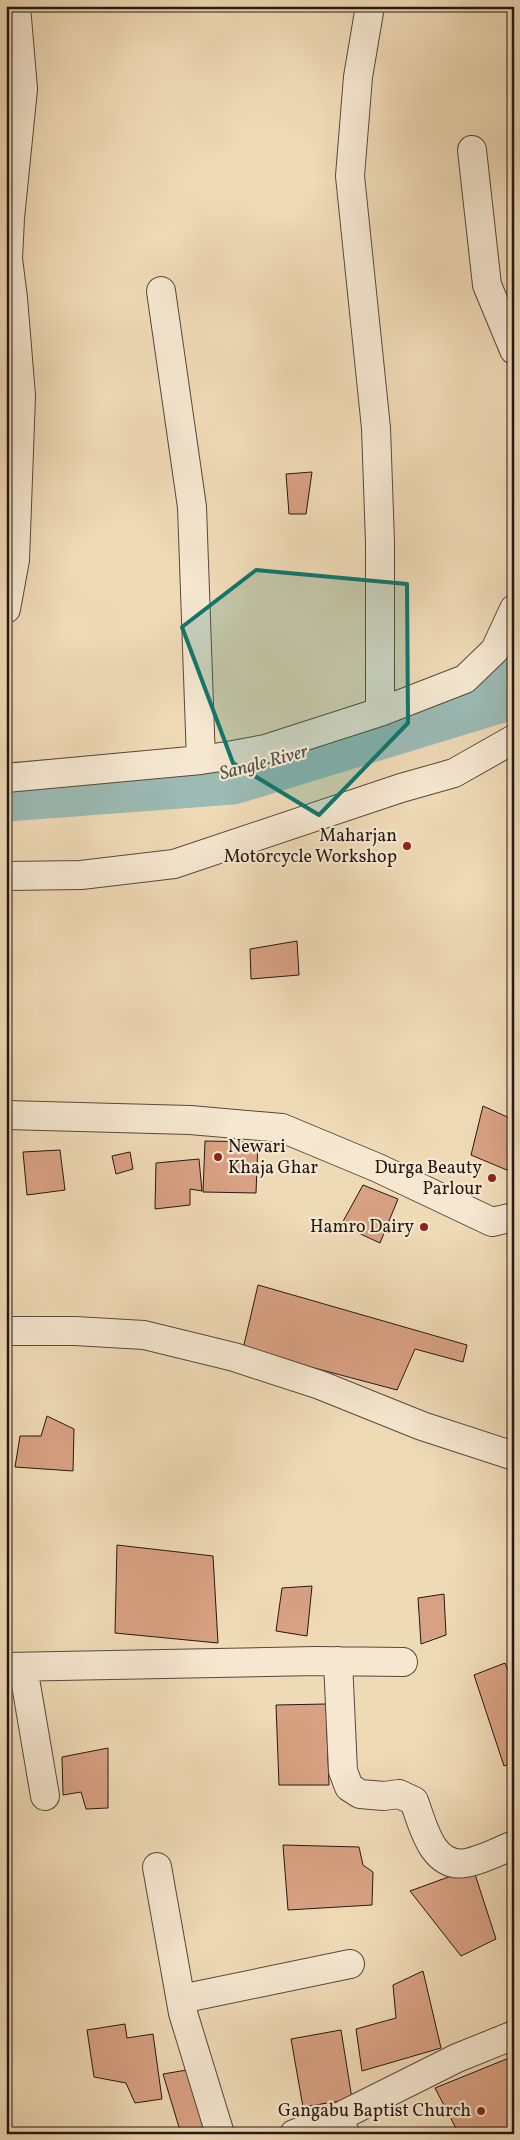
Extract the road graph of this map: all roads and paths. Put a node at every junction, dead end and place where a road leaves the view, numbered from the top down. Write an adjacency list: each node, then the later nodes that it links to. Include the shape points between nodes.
1 (16, 6): 6 (street, via 23,89 8,259 21,396 15,560)
2 (370, 6): 8 (street, via 358,85 350,176 378,464)
3 (472, 150): 5 (street, via 487,285)
4 (161, 291): 10 (street, via 192,507)
5 (514, 350)
6 (6, 609)
7 (514, 609): 8 (street, via 496,650 465,679)
8 (380, 712): 10 (street, via 265,749)
9 (514, 739): 12 (street, via 454,772 174,864 80,875)
10 (201, 760): 11 (street)
11 (6, 778)
12 (6, 876)
13 (6, 1115): 14 (street, via 190,1120 282,1128 378,1168 492,1222)
14 (514, 1217)
15 (6, 1331): 16 (street, via 144,1335 216,1352 320,1385 422,1426)
16 (514, 1456)
17 (338, 1661): 18 (street); 19 (street); 21 (street, via 343,1771 349,1787 360,1794 399,1794 414,1801 436,1853 445,1862 465,1863)
18 (403, 1662)
19 (15, 1667): 20 (street)
20 (45, 1796)
21 (514, 1845)
22 (157, 1867): 24 (street)
23 (350, 1964): 24 (street)
24 (181, 1999): 27 (street)
25 (514, 2035): 26 (street, via 457,2058)
26 (342, 2125): 28 (street)
27 (220, 2134)
28 (294, 2134)

